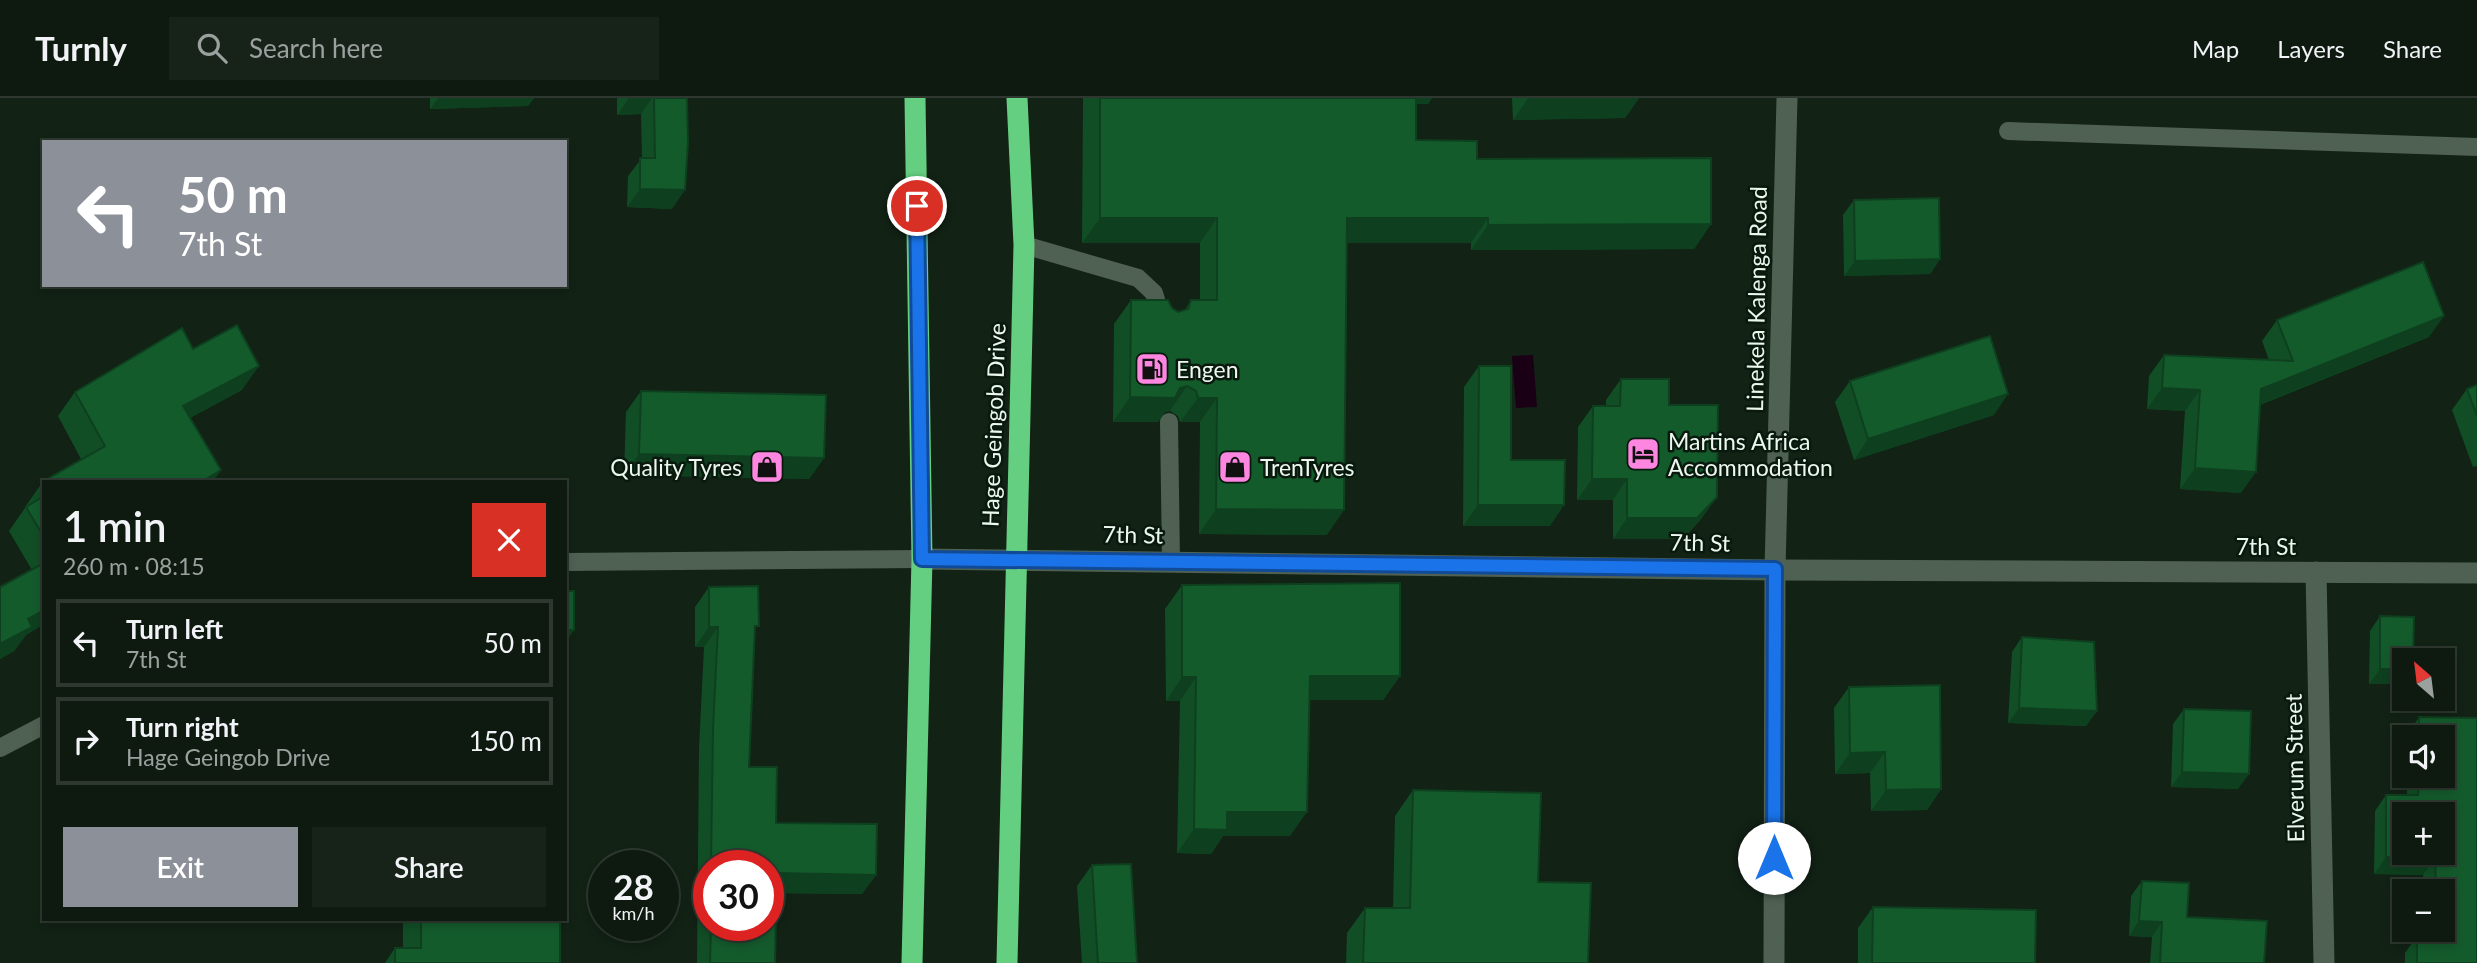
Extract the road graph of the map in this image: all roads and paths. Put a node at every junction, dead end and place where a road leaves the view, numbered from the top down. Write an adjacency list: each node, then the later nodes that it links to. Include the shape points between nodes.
1 (915, 98): 9 (highway)
2 (1017, 98): 6 (highway, Hage Geingob Drive)
3 (1787, 98): 13 (street, Linekela Kalenga Road)
4 (2008, 131): 5 (lane)
5 (2477, 147)
6 (1024, 245): 7 (lane, via 1138,278 1154,293); 10 (highway, Hage Geingob Drive)
7 (1163, 325)
8 (1169, 422): 11 (lane)
9 (922, 559): 10 (street, 7th St); 12 (lane); 18 (highway)
10 (1016, 559): 11 (street, 7th St); 19 (highway, Hage Geingob Drive)
11 (1171, 561): 13 (street, 7th St)
12 (567, 562)
13 (1775, 569): 14 (street, 7th St); 20 (street, Linekela Kalenga Road)
14 (2316, 572): 15 (street, 7th St); 21 (street, Elverum Street)
15 (2477, 573)
16 (42, 726): 17 (lane)
17 (0, 748)
18 (912, 963)
19 (1007, 963)
20 (1774, 963)
21 (2324, 963)

